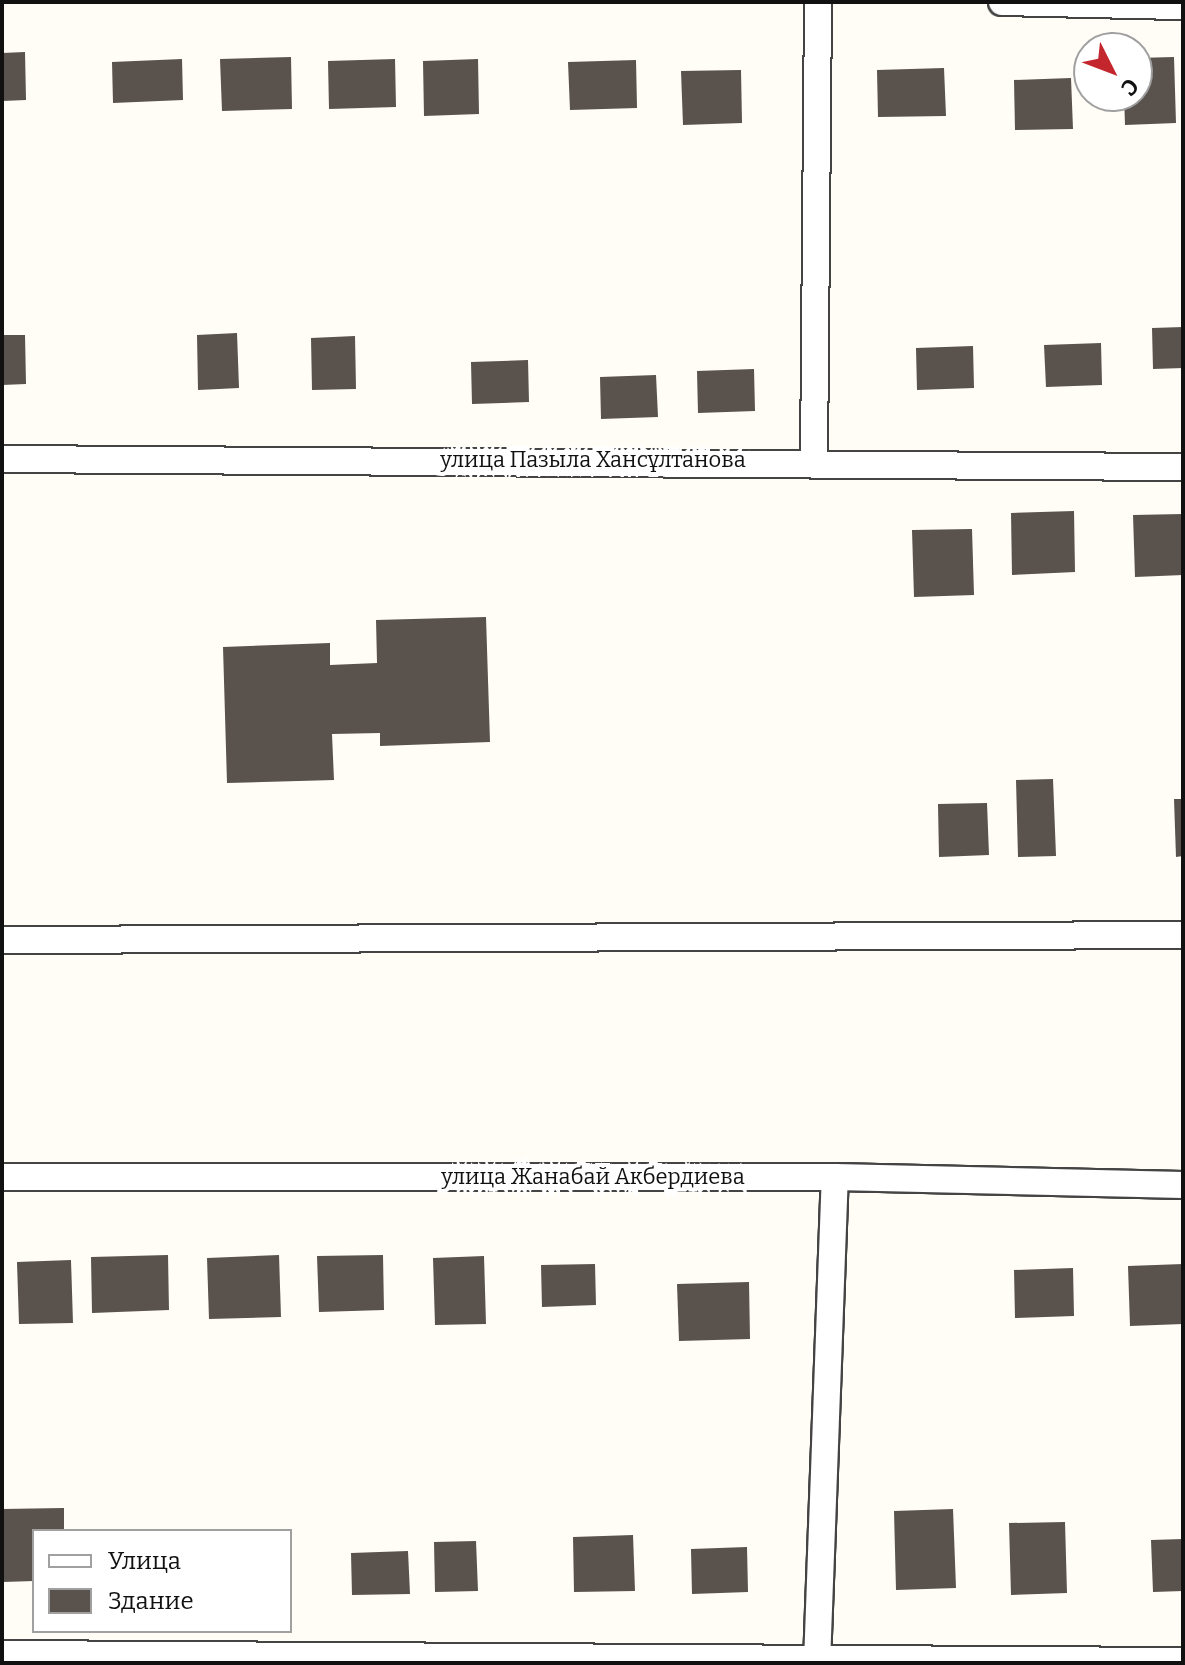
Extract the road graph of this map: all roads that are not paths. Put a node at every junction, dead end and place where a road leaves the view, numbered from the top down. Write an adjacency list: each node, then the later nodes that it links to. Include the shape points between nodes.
1 (818, 2): 5 (street)
2 (1002, 2): 3 (street)
3 (1183, 6)
4 (2, 459): 5 (street, улица Пазыла Хансұлтанова)
5 (814, 460): 6 (street, улица Пазыла Хансұлтанова)
6 (1183, 467)
7 (1183, 935): 8 (street)
8 (2, 940)
9 (2, 1177): 10 (street, улица Жанабай Акбердиева)
10 (835, 1177): 11 (street, улица Жанабай Акбердиева); 13 (street)
11 (1183, 1185)
12 (2, 1654): 13 (street)
13 (817, 1661): 14 (street)
14 (1183, 1661)

